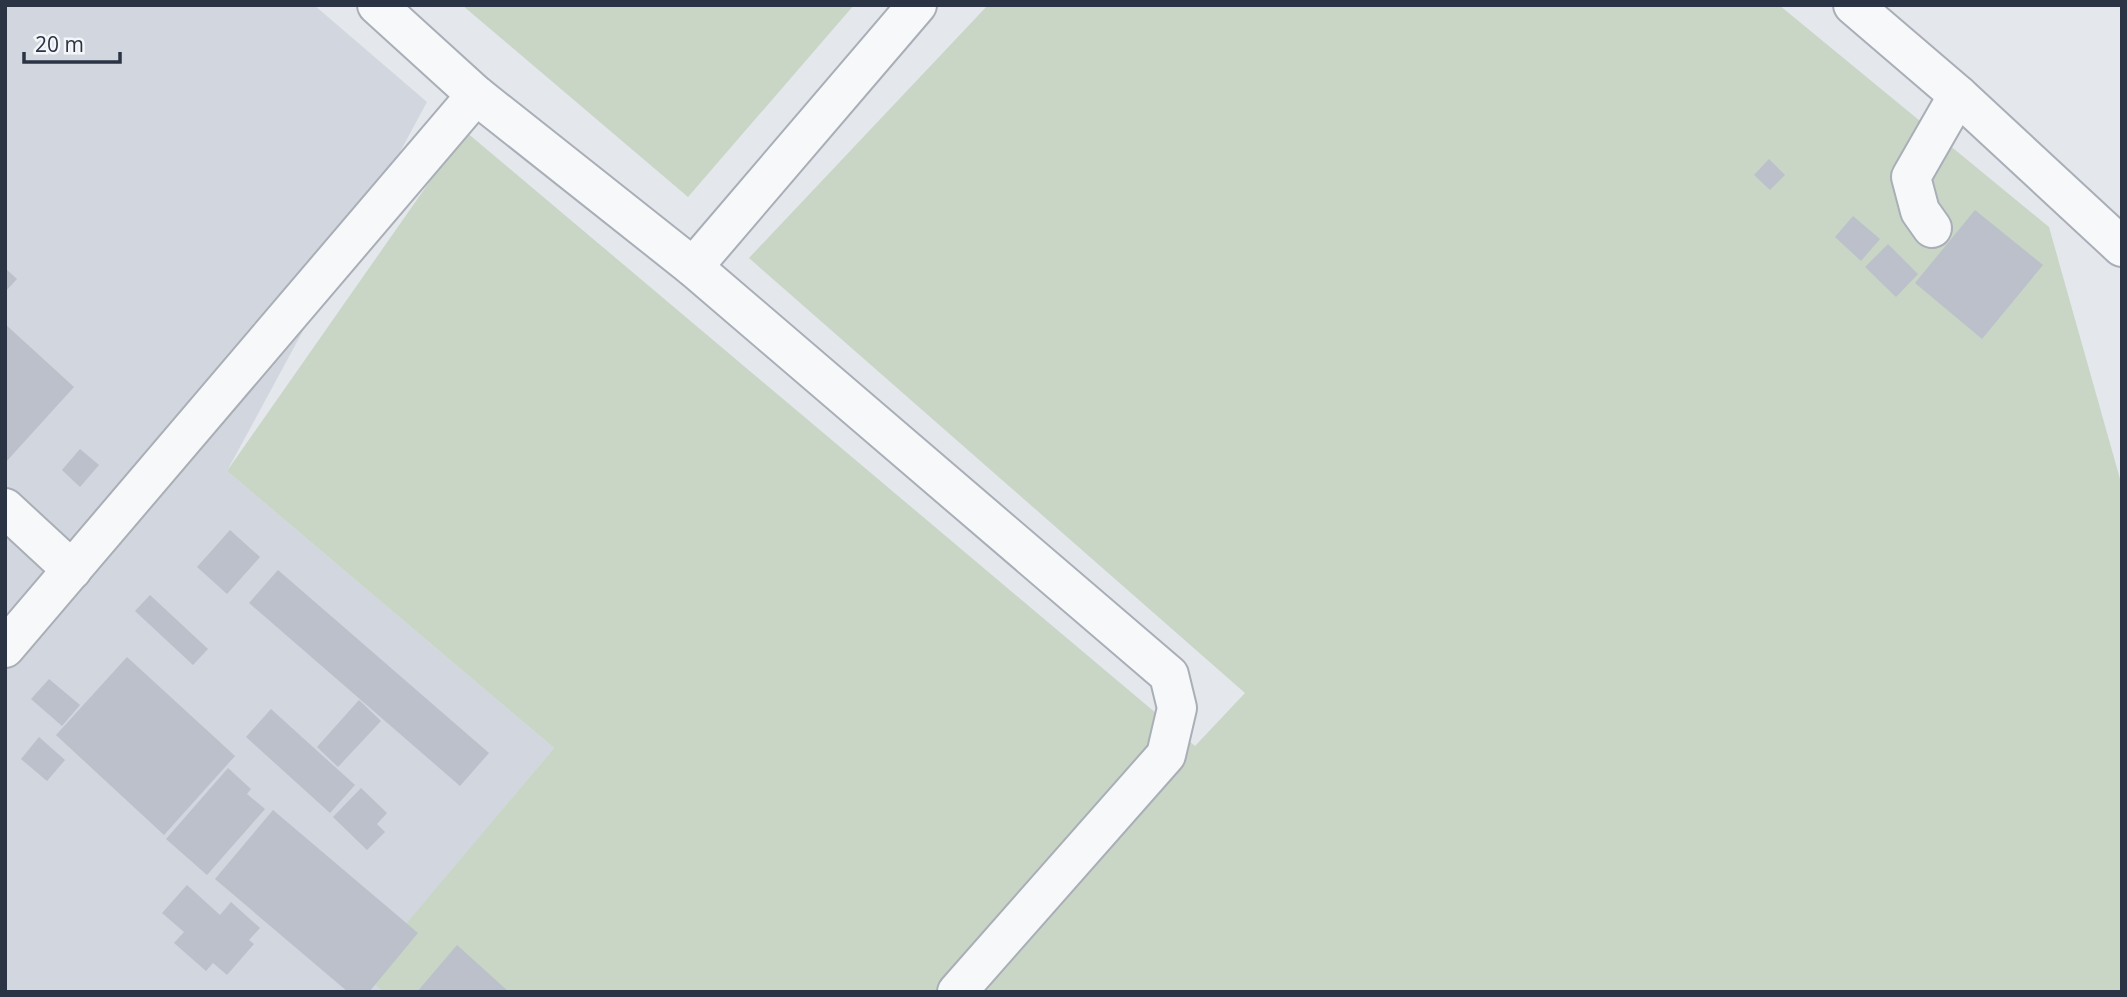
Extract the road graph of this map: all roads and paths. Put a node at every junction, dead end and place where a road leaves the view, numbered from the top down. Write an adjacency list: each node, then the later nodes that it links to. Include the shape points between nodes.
1 (377, 5): 5 (street)
2 (917, 5): 8 (street)
3 (1853, 5): 4 (street)
4 (1958, 94): 6 (street, via 1911,177 1920,211); 7 (street)
5 (477, 95): 8 (street); 10 (street)
6 (1932, 228)
7 (2122, 247)
8 (692, 267): 12 (street, via 1169,675 1177,708 1166,755)
9 (5, 508): 10 (street)
10 (72, 570): 11 (street)
11 (5, 648)
12 (957, 992)

